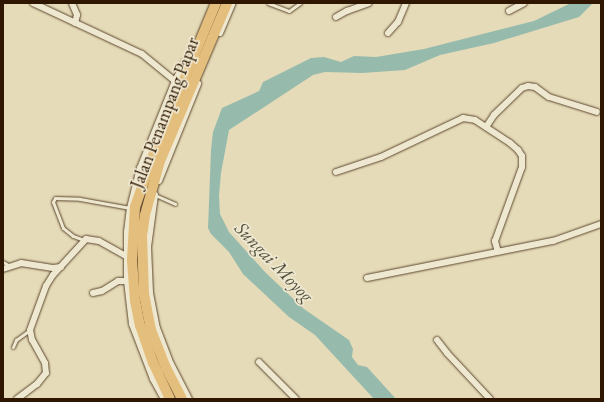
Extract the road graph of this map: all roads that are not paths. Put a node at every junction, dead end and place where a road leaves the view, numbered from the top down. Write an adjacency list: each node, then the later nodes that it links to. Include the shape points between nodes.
1 (33, 3): 14 (street)
2 (72, 3): 14 (street, via 77,15)
3 (216, 3): 16 (main road, Jalan Penampang Papar)
4 (227, 3): 42 (main road, Jalan Penampang Papar, via 160,161 142,236 144,294 151,330)
5 (233, 3): 21 (street, via 179,130)
6 (268, 3): 7 (lane, via 289,11)
7 (300, 3)
8 (369, 3): 13 (street)
9 (398, 3): 10 (street)
10 (404, 3): 15 (street, via 398,22)
11 (524, 3): 12 (street)
12 (509, 11)
13 (336, 17)
14 (75, 23): 17 (street, via 142,54)
15 (388, 33)
16 (196, 53): 17 (street, via 185,62); 41 (main road, Jalan Penampang Papar, via 155,150 135,207 132,260 135,301 140,326 153,363)
17 (175, 81): 23 (street, via 137,168)
18 (596, 112): 19 (street, via 549,97 535,87 528,86 522,88 499,110)
19 (486, 127): 20 (street, via 470,118 463,118 381,157); 26 (street, via 518,150 523,161 495,241)
20 (336, 172)
21 (155, 195): 22 (lane); 43 (street, via 148,247 150,293 157,328 169,360)
22 (175, 204)
23 (130, 208): 25 (lane, via 80,199 54,198 53,202 63,228); 27 (street)
24 (601, 224): 26 (street, via 553,241)
25 (84, 240): 27 (street, via 99,241); 30 (street)
26 (498, 252): 32 (street)
27 (126, 256): 33 (street)
28 (3, 262): 29 (lane)
29 (11, 267): 30 (street, via 21,263); 31 (street)
30 (61, 267): 35 (street, via 46,286)
31 (3, 269)
32 (367, 278)
33 (127, 281): 34 (street, via 118,281 102,291); 40 (street, via 132,324)
34 (93, 293)
35 (30, 330): 37 (lane, via 16,340); 39 (street, via 32,340 45,363 46,373 37,384)
36 (438, 340): 45 (street, via 443,349)
37 (13, 347)
38 (259, 362): 44 (street)
39 (17, 399)
40 (164, 399)
41 (170, 399)
42 (182, 399)
43 (189, 399)
44 (296, 399)
45 (490, 399)

